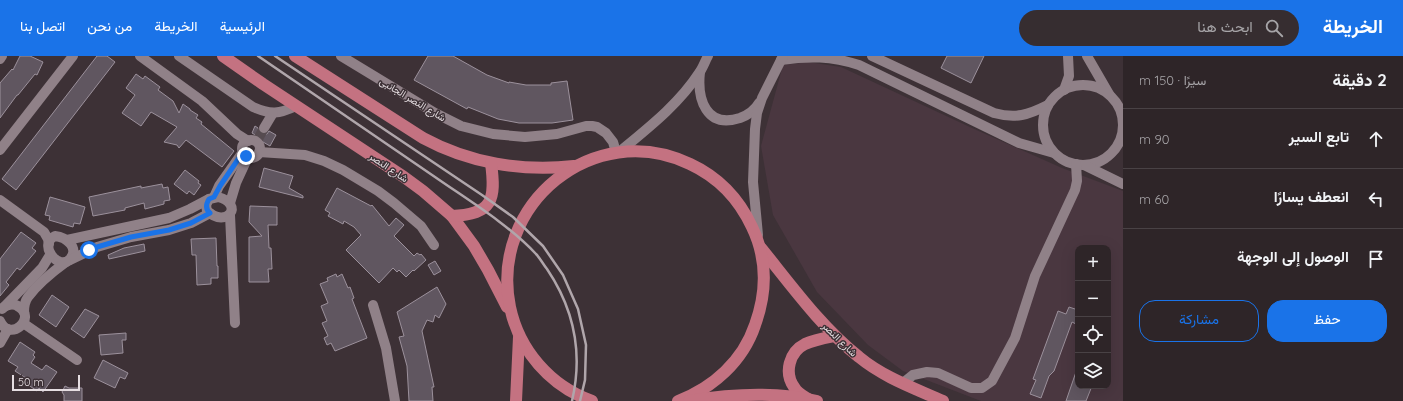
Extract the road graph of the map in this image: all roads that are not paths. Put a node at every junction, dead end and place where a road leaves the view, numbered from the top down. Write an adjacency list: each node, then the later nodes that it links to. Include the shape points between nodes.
1 (2, 56): 14 (street)
2 (73, 56): 25 (street)
3 (140, 56): 24 (street, via 202,101)
4 (179, 56): 22 (street, via 253,107)
5 (223, 56): 20 (main road, شارع النصر)
6 (295, 56): 28 (main road, via 443,149)
7 (342, 56): 26 (street, شارع النصر الجانبى, via 461,126 493,134 525,137 557,134 592,126 606,133)
8 (708, 56): 15 (street)
9 (872, 56): 19 (street, via 994,114 1018,116)
10 (1068, 56): 16 (street, via 1069,76)
11 (1087, 56): 17 (street)
12 (834, 57): 13 (street); 27 (street, via 859,65 1019,143)
13 (782, 58): 18 (street)
14 (0, 59)
15 (700, 72): 18 (street, via 698,86 701,100 707,112 718,119 736,119 744,116 758,106); 26 (street, via 677,101)
16 (1064, 90): 17 (street, via 1085,85 1099,89); 19 (street)
17 (1111, 97): 21 (street)
18 (762, 98): 41 (street, via 757,113 753,155)
19 (1048, 105): 27 (street, via 1043,119 1044,133)
20 (296, 106): 22 (street); 38 (main road, شارع النصر, via 404,177)
21 (1121, 112): 30 (street, via 1120,140 1116,147 1099,162)
22 (273, 113): 23 (street)
23 (264, 128)
24 (251, 147): 31 (street); 43 (street, via 305,155 343,170 394,203 420,226)
25 (0, 150)
26 (618, 152): 29 (main road); 41 (main road, via 649,151 678,158 704,170 727,189 746,212)
27 (1054, 153): 30 (street, via 1068,162)
28 (491, 163): 29 (main road, via 553,168); 38 (main road, via 493,195 489,202 483,210 474,214)
29 (577, 165): 49 (main road, via 555,179 537,197 522,219 512,243 508,268 508,294)
30 (1080, 165): 32 (street); 58 (street, via 1075,190 1034,276 1015,338 992,381 982,388 971,388 938,373 927,372 914,375)
31 (239, 166): 33 (street); 35 (street)
32 (1123, 184)
33 (212, 198): 35 (street, via 224,199); 36 (street, via 206,205); 40 (street, via 169,218)
34 (0, 200): 39 (street)
35 (230, 203): 37 (street)
36 (210, 213): 37 (street, via 220,218); 45 (street, via 169,230 97,247)
37 (230, 215): 52 (street)
38 (452, 216): 49 (main road, شارع النصر, via 474,246)
39 (40, 229): 40 (street, via 52,231); 42 (street, via 46,235)
40 (64, 239): 42 (street, via 53,237); 45 (street, via 72,247)
41 (759, 243): 55 (main road, شارع النصر); 63 (main road, via 764,269 764,291 760,313 752,334 727,370 692,396)
42 (49, 244): 44 (street)
43 (434, 245)
44 (50, 255): 45 (street, via 57,261); 47 (street, via 42,268)
45 (68, 261): 48 (street, via 28,296)
46 (373, 305): 60 (street, via 386,348)
47 (1, 311): 48 (street, via 14,305)
48 (24, 312): 51 (street)
49 (513, 319): 54 (main road)
50 (0, 321): 53 (street)
51 (23, 323): 53 (street, via 18,328); 57 (street)
52 (234, 323)
53 (8, 329): 56 (street)
54 (519, 336): 61 (main road); 62 (main road, via 528,352 552,378 567,389)
55 (835, 336): 58 (main road, شارع النصر, via 859,358 886,376); 59 (main road, via 804,344 796,350 791,359 788,368 793,387 800,394)
56 (0, 343)
57 (77, 360)
58 (903, 383): 65 (main road, شارع النصر)
59 (813, 400): 64 (main road, via 776,395 743,395)
60 (395, 401)
61 (516, 401)
62 (592, 401)
63 (678, 401)
64 (689, 401)
65 (943, 401)

